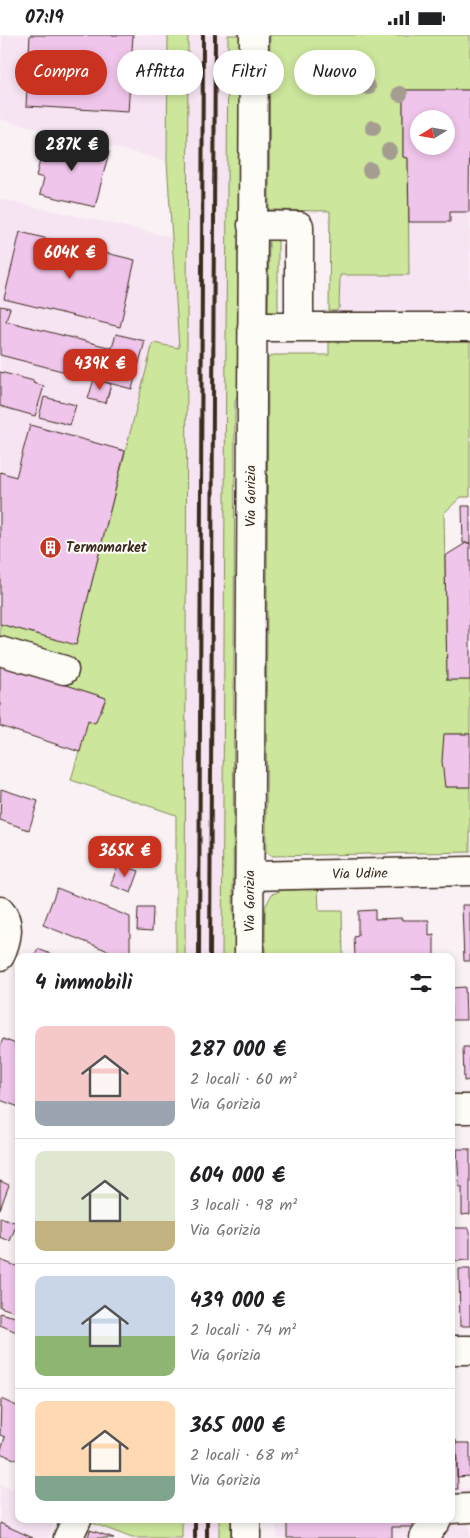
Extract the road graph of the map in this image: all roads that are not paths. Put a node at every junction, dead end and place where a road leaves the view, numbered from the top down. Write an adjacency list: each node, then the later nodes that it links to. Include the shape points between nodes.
1 (254, 35): 2 (street, Via Gorizia)
2 (252, 225): 3 (street, Via Gorizia); 4 (street, via 299,225)
3 (252, 327): 4 (street); 9 (street, Via Gorizia)
4 (299, 327): 5 (street)
5 (470, 327)
6 (0, 651): 7 (street)
7 (64, 670)
8 (470, 871): 9 (street, Via Udine)
9 (250, 876): 11 (street, Via Gorizia)
10 (3, 917): 12 (street, via 7,937)
11 (249, 953)
12 (0, 956)
13 (455, 1109): 14 (street)
14 (470, 1109)
15 (455, 1350): 16 (street)
16 (470, 1350)
17 (470, 1508): 18 (street)
18 (455, 1509)
19 (75, 1523): 22 (street)
20 (246, 1523): 23 (street)
21 (434, 1523): 24 (street)
22 (68, 1538)
23 (246, 1538)
24 (424, 1538)

